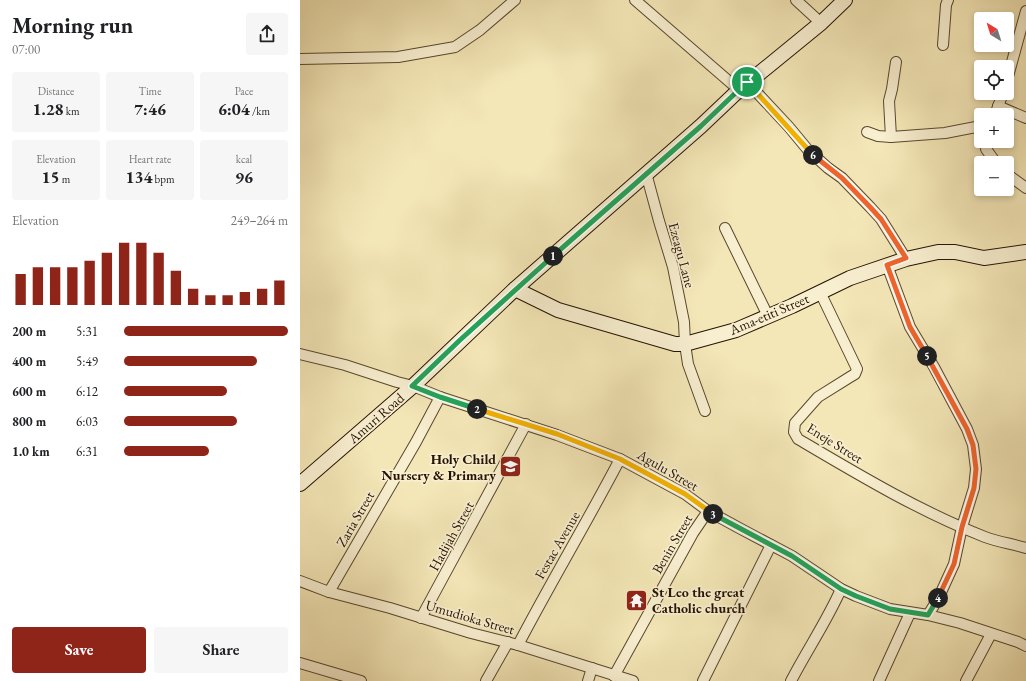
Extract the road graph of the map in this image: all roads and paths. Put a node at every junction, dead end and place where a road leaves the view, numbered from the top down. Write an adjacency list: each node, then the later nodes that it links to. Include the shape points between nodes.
1 (515, 0): 9 (street, via 480,30 455,47 398,57)
2 (635, 0): 12 (street)
3 (796, 0): 7 (street)
4 (845, 0): 7 (main road, Amuri Road)
5 (948, 0): 8 (street)
6 (1026, 11): 10 (street)
7 (821, 23): 12 (main road, Amuri Road)
8 (943, 45)
9 (300, 59)
10 (1013, 60)
11 (896, 62): 17 (street, via 889,101)
12 (743, 86): 18 (main road, Amuri Road); 23 (street, via 789,127 808,150 842,178 870,207 881,219)
13 (1014, 115): 14 (street)
14 (1026, 118)
15 (974, 127): 17 (street, via 945,133)
16 (867, 132): 17 (street)
17 (891, 137)
18 (646, 173): 25 (main road, Amuri Road); 28 (street, Ezeagu Lane, via 673,267 684,322)
19 (1014, 179): 20 (street)
20 (1026, 188)
21 (725, 228): 27 (street)
22 (1026, 252): 23 (main road, Ama-etiti Street, via 984,258 955,252 938,252)
23 (906, 258): 24 (main road, Ama-etiti Street)
24 (887, 265): 26 (main road, Ama-etiti Street); 37 (street, via 910,327 934,367 973,445 976,469 974,488)
25 (515, 289): 28 (main road, Ama-etiti Street, via 558,310 675,344); 30 (main road, Amuri Road)
26 (820, 292): 27 (main road, Ama-etiti Street); 37 (street, Eneje Street, via 857,369 850,378 818,397 795,423 794,432 798,439 917,507)
27 (768, 316): 28 (main road, Ama-etiti Street, via 736,330)
28 (685, 344): 32 (street, Ezeagu Lane, via 688,364)
29 (300, 354): 30 (street, Agulu Street)
30 (412, 386): 31 (street, Agulu Street); 35 (main road, Amuri Road)
31 (440, 397): 33 (street, Agulu Street); 42 (street, Zaria Street)
32 (705, 411)
33 (526, 424): 34 (street, Agulu Street); 45 (street, Hadijah Street)
34 (620, 459): 36 (street, Agulu Street, via 685,494); 48 (street, Festac Avenue)
35 (300, 484)
36 (708, 510): 38 (street, Agulu Street); 52 (street, Benin Street)
37 (962, 527): 39 (street, Eneje Street, via 986,538); 44 (street, via 954,564)
38 (771, 545): 41 (street, Agulu Street); 57 (street)
39 (1026, 548)
40 (300, 581): 42 (street, Umudioka Street)
41 (841, 589): 43 (street, Agulu Street, via 878,605); 58 (street)
42 (329, 592): 45 (street, Umudioka Street)
43 (910, 613): 44 (street, Agulu Street); 59 (street)
44 (928, 615): 46 (street, Agulu Street)
45 (421, 618): 47 (street, Umudioka Street)
46 (991, 634): 49 (street, Agulu Street); 60 (street)
47 (508, 642): 48 (street, Umudioka Street); 54 (street)
48 (518, 645): 51 (street, Umudioka Street)
49 (1026, 646)
50 (300, 663): 53 (street)
51 (592, 668): 52 (street, Umudioka Street); 55 (street)
52 (614, 676): 56 (street, Umudioka Street)
53 (361, 681)
54 (486, 681)
55 (588, 681)
56 (633, 681)
57 (703, 681)
58 (791, 681)
59 (879, 681)
60 (966, 681)

